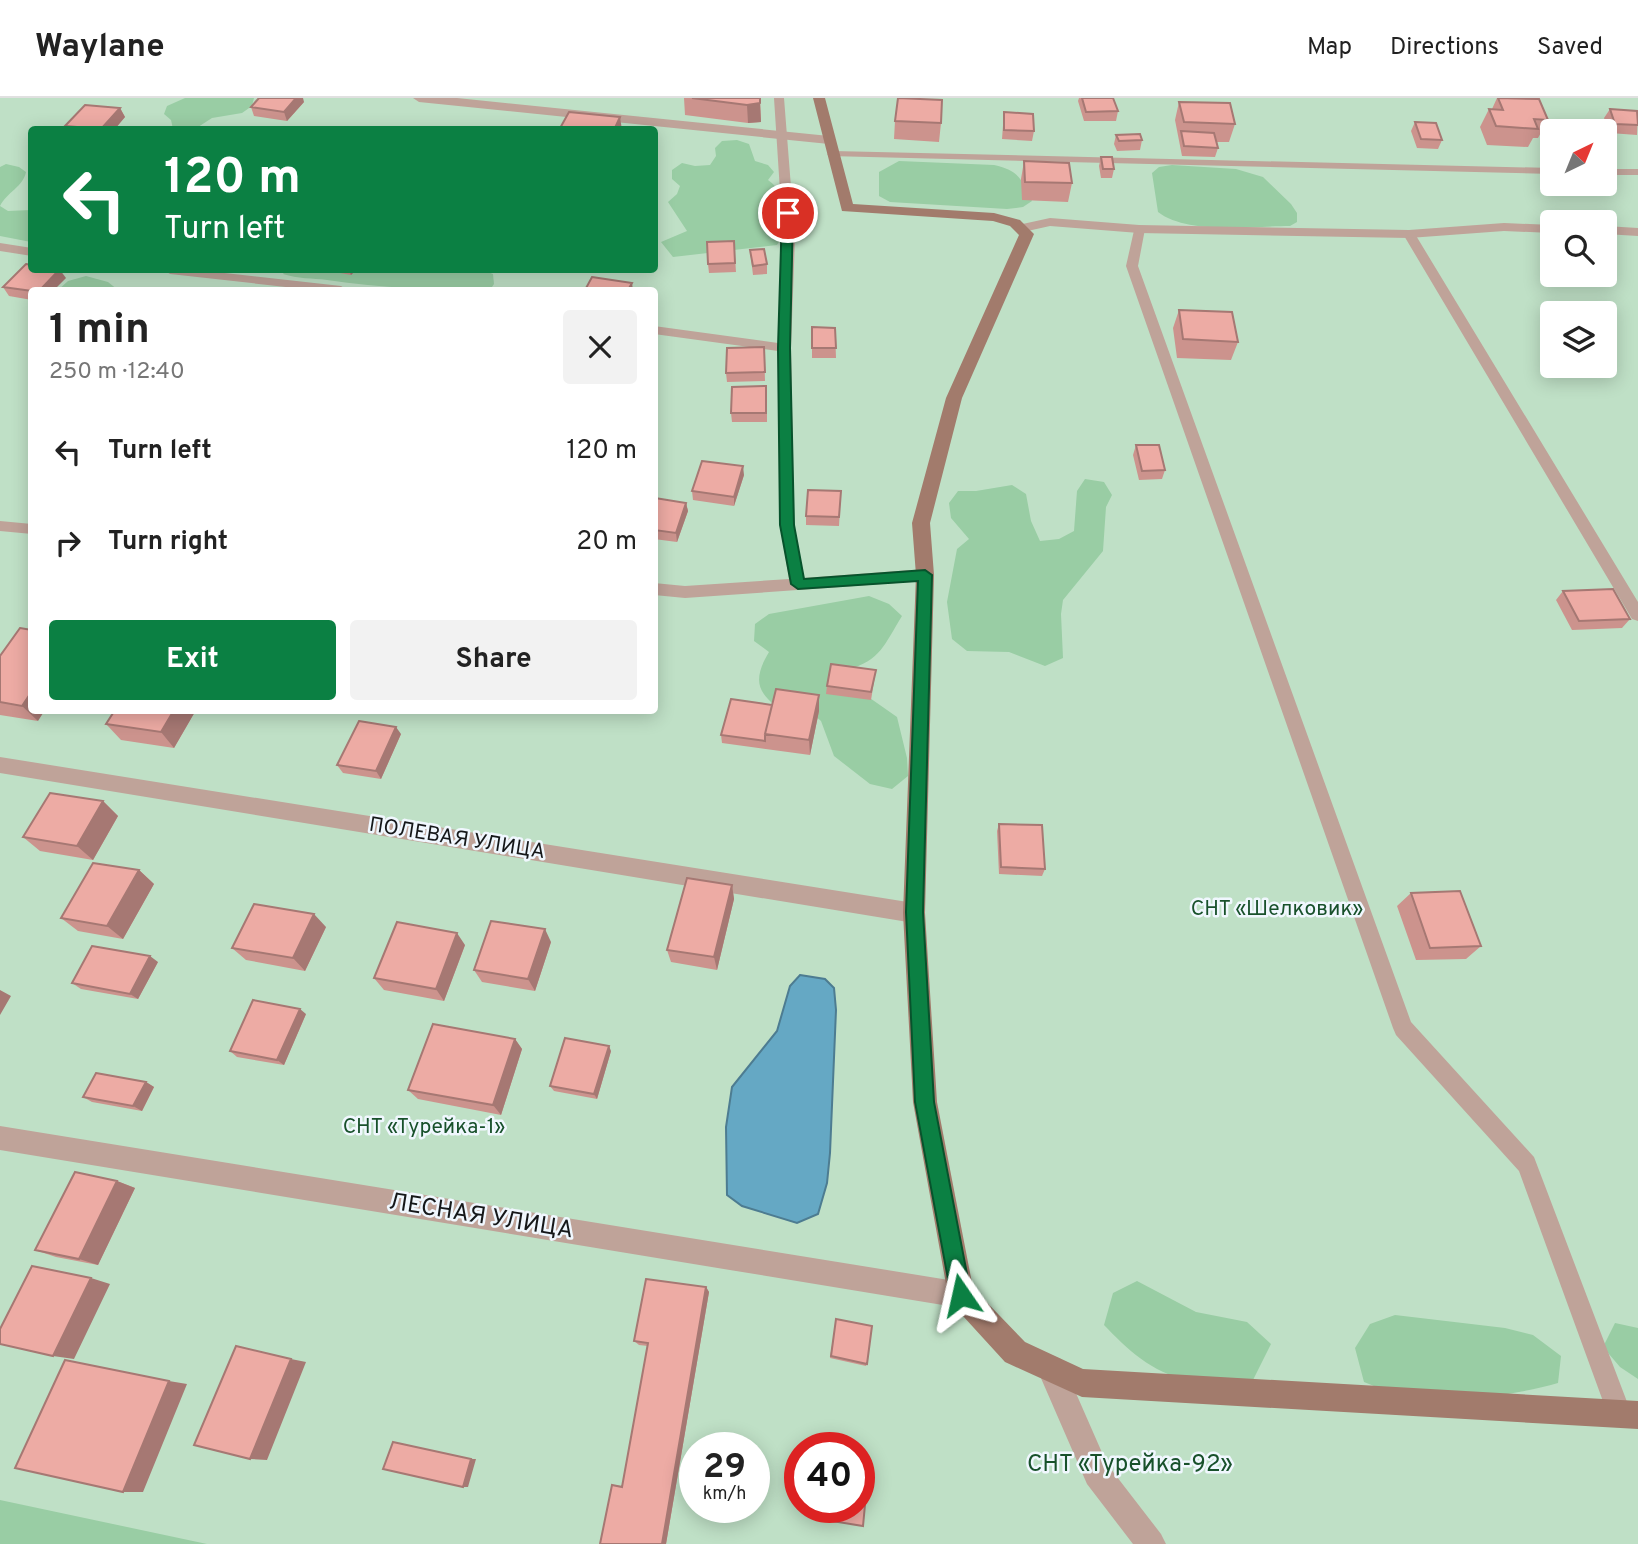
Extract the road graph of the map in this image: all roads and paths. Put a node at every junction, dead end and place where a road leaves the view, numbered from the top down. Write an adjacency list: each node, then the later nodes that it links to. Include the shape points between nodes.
1 (419, 98): 4 (street)
2 (779, 98): 4 (lane)
3 (819, 98): 5 (street)
4 (784, 135): 5 (street); 20 (lane, via 789,238)
5 (831, 147): 6 (lane, via 1070,162); 9 (street, via 847,208 994,217)
6 (1540, 171)
7 (1617, 172): 8 (lane)
8 (1638, 172)
9 (1023, 228): 11 (street, via 1050,222); 23 (street, via 1026,242 954,398 922,523)
10 (1540, 228): 14 (street)
11 (1139, 229): 14 (street); 32 (lane, via 1132,266 1404,1028 1527,1164)
12 (1617, 231): 13 (street)
13 (1638, 232)
14 (1409, 234): 26 (lane)
15 (0, 247): 16 (lane)
16 (28, 250)
17 (196, 273): 18 (lane)
18 (315, 287)
19 (658, 331): 20 (lane)
20 (784, 348): 24 (lane, via 787,525)
21 (0, 526): 22 (lane)
22 (28, 529)
23 (925, 575): 24 (lane); 28 (street)
24 (798, 584): 25 (lane, via 685,592)
25 (658, 589)
26 (1638, 615)
27 (0, 765): 28 (street, ПОЛЕВАЯ УЛИЦА)
28 (914, 912): 30 (street, via 925,1102)
29 (0, 1138): 30 (street, ЛЕСНАЯ УЛИЦА)
30 (961, 1295): 31 (street, via 1015,1352)
31 (1051, 1369): 32 (street, via 1082,1383); 33 (street, via 1097,1475)
32 (1629, 1415)
33 (1151, 1544)

